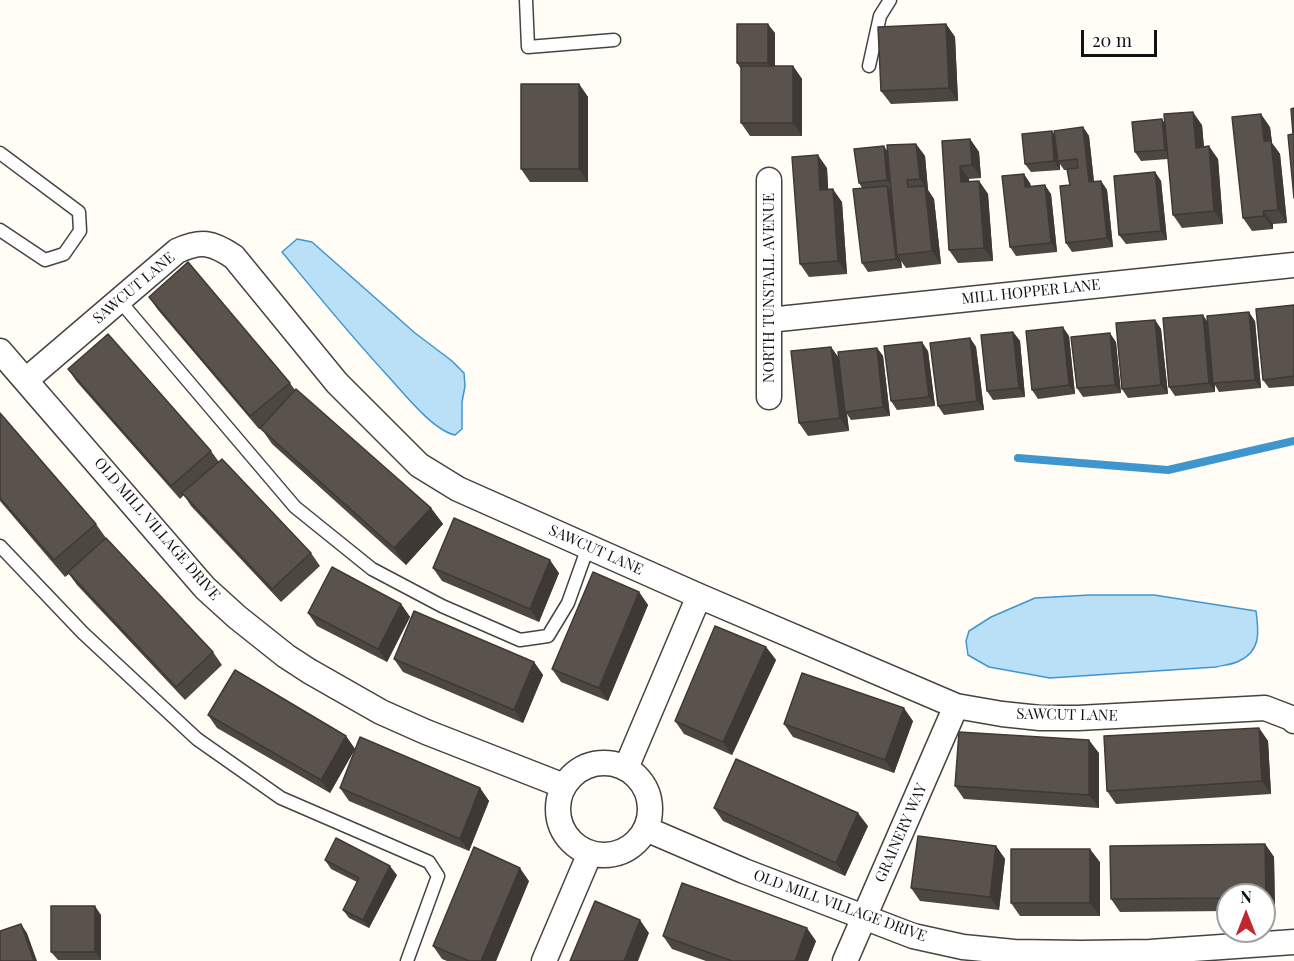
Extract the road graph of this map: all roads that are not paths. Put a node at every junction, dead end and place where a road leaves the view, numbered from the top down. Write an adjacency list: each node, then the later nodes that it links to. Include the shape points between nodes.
1 (526, 0): 3 (lane, via 528,47)
2 (890, 0): 4 (lane, via 880,16)
3 (614, 40)
4 (869, 66)
5 (0, 153): 7 (lane, via 80,212 80,231 64,254 45,260)
6 (769, 180): 10 (street, NORTH TUNSTALL AVENUE)
7 (0, 230)
8 (1294, 265): 10 (street, MILL HOPPER LANE)
9 (119, 300): 12 (street, SAWCUT LANE); 15 (street, SAWCUT LANE, via 177,251 206,244 223,249 234,257 337,383 419,465 458,489); 15 (lane, via 295,507 372,568 432,600 520,640 548,636 568,603)
10 (769, 320): 13 (street, NORTH TUNSTALL AVENUE)
11 (0, 351): 12 (street, OLD MILL VILLAGE DRIVE)
12 (26, 380): 20 (street, OLD MILL VILLAGE DRIVE, via 206,588 286,656 381,712)
13 (769, 397)
14 (0, 546): 25 (lane, via 82,633 196,740 281,798 429,862 438,876)
15 (588, 547): 16 (street, SAWCUT LANE)
16 (699, 596): 17 (street, SAWCUT LANE); 19 (street)
17 (956, 706): 18 (street, SAWCUT LANE, via 1030,717 1078,718 1265,708); 23 (street, GRAINERY WAY)
18 (1294, 721)
19 (626, 768): 20 (street, via 598,763 573,775); 21 (street, via 646,788 650,815)
20 (564, 786): 22 (street, via 559,799 561,825 577,847)
21 (646, 829): 22 (street, via 629,849 616,854); 23 (street, OLD MILL VILLAGE DRIVE)
22 (590, 853): 26 (street)
23 (864, 918): 24 (street, OLD MILL VILLAGE DRIVE, via 913,936 963,947 1014,952 1150,952); 27 (street, GRAINERY WAY)
24 (1294, 942)
25 (407, 961)
26 (544, 961)
27 (845, 961)

